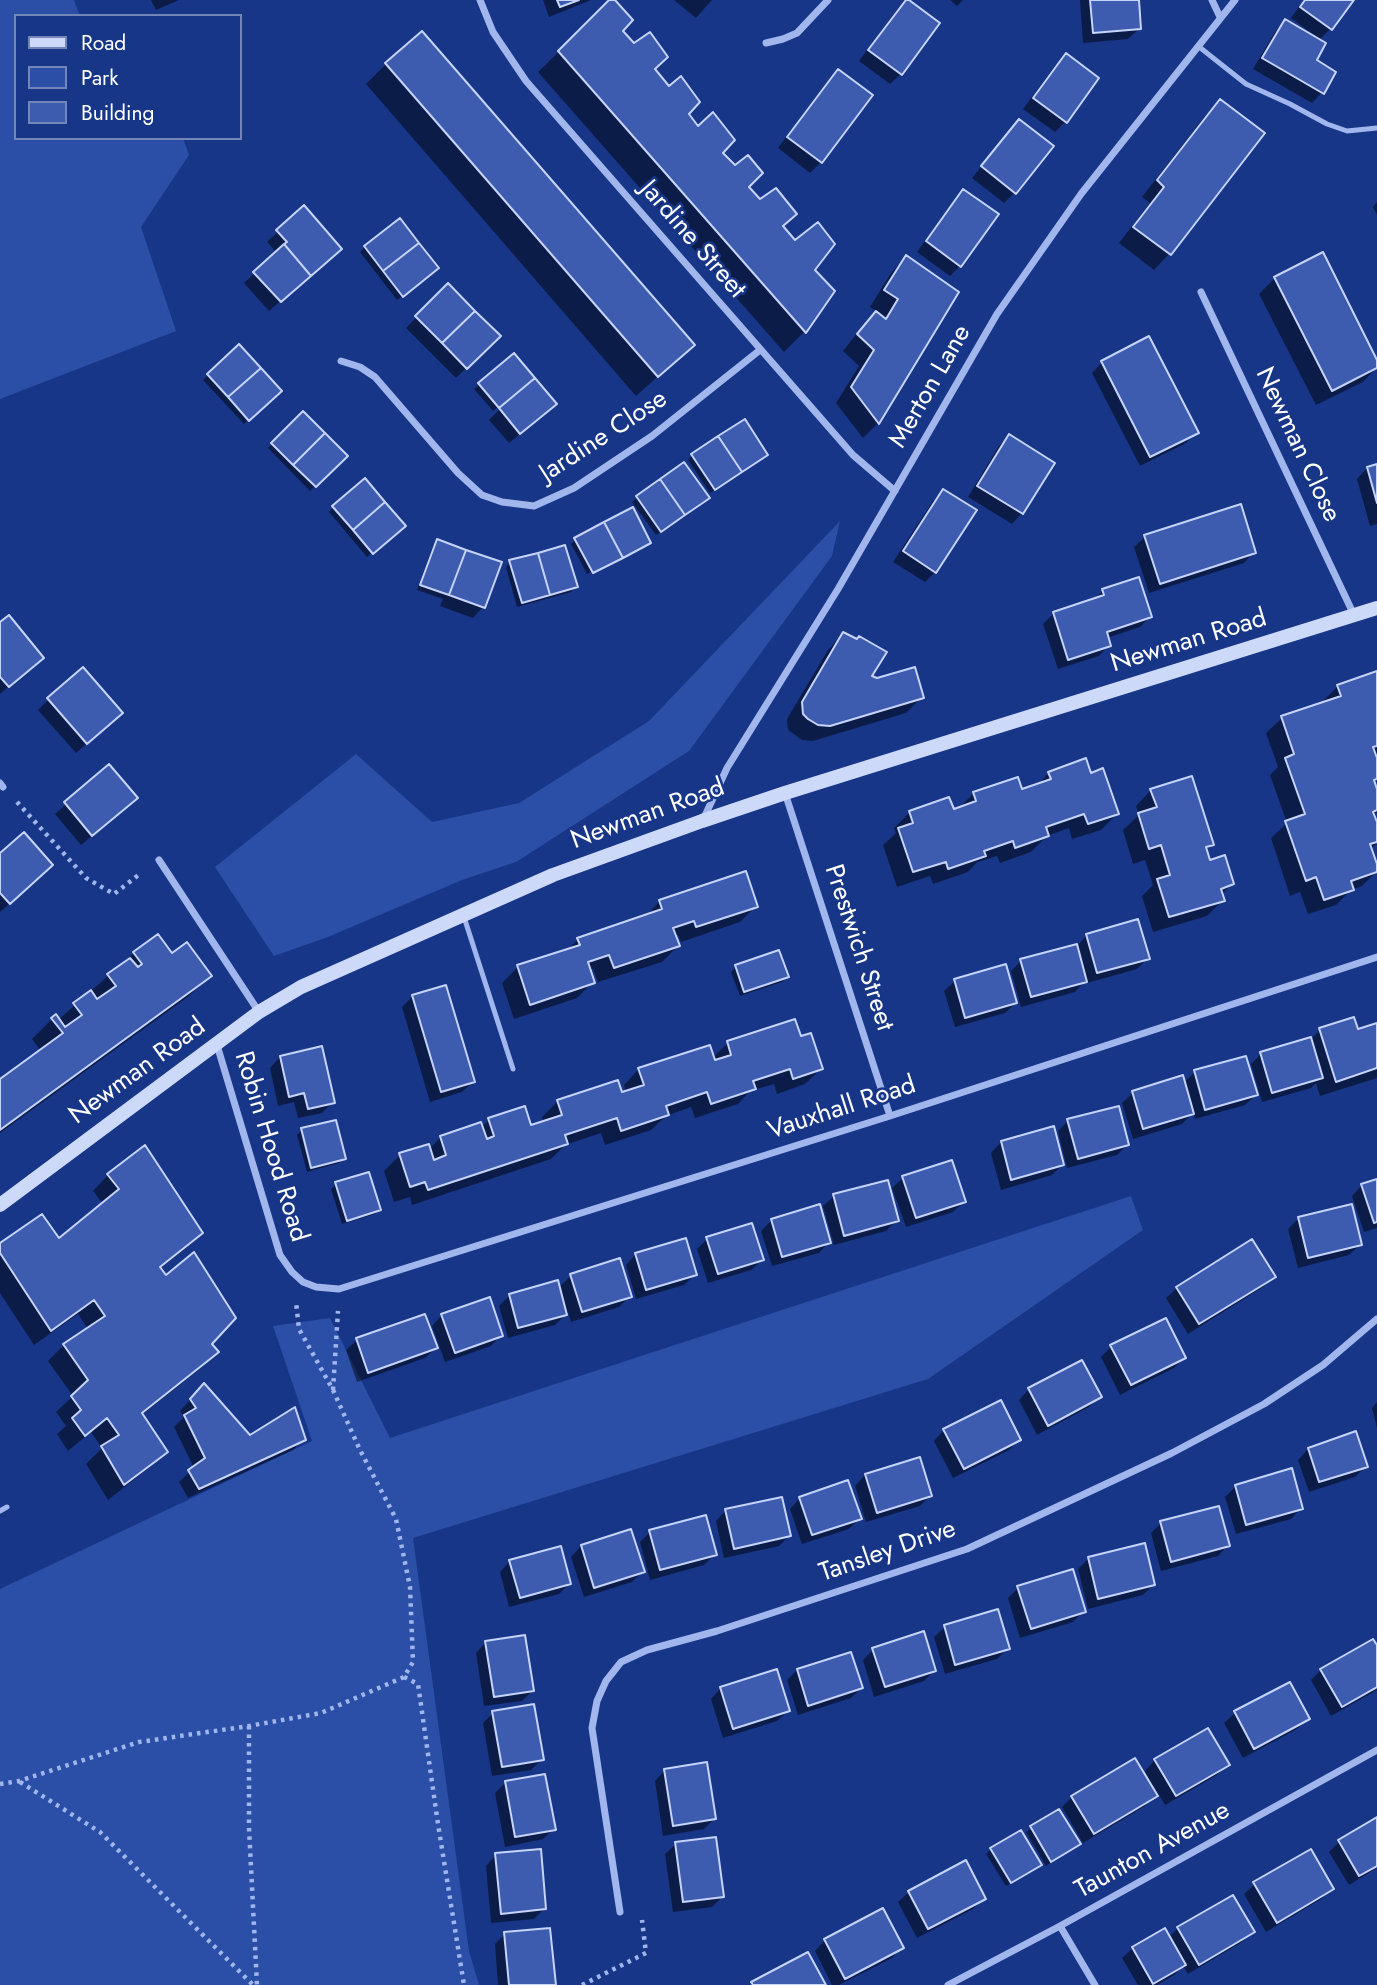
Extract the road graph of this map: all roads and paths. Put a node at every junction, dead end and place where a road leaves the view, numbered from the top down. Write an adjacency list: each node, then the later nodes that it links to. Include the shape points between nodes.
1 (480, 0): 10 (street, Jardine Street, via 493,32 526,81)
2 (828, 0): 6 (street, via 797,33)
3 (1212, 0): 5 (street)
4 (1235, 0): 5 (street, Merton Lane)
5 (1220, 18): 7 (street, Merton Lane)
6 (766, 43)
7 (1198, 46): 8 (lane, via 1246,84 1327,124 1347,131); 12 (street, Merton Lane, via 1081,194 997,314)
8 (1377, 128)
9 (1201, 292): 14 (street, Newman Close)
10 (761, 350): 11 (street, Jardine Close, via 652,436 574,488 534,506 482,495 375,377 360,366); 12 (street, Jardine Street, via 853,455)
11 (341, 362)
12 (895, 491): 17 (street, Merton Lane, via 727,768)
13 (1377, 608): 14 (street, Newman Road)
14 (1354, 616): 16 (street, Newman Road)
15 (2, 785): 18 (path, via 86,878 114,894)
16 (785, 793): 17 (street, Newman Road); 24 (street, Prestwich Street)
17 (702, 821): 19 (street, Newman Road, via 553,875)
18 (159, 860): 21 (street)
19 (463, 914): 21 (street, Newman Road, via 301,987); 23 (lane)
20 (1377, 957): 24 (street, Vauxhall Road)
21 (259, 1013): 22 (street, Newman Road)
22 (217, 1045): 25 (street, Newman Road); 26 (street, Robin Hood Road, via 279,1255)
23 (513, 1069)
24 (890, 1116): 28 (street, Vauxhall Road)
25 (0, 1205)
26 (292, 1272): 27 (street, Robin Hood Road); 30 (path, via 299,1329)
27 (316, 1287): 28 (street, Vauxhall Road)
28 (339, 1289): 30 (path)
29 (1377, 1319): 38 (street, Tansley Drive, via 1323,1365 1264,1404 1172,1453 967,1549 621,1662 601,1691 592,1728)
30 (333, 1391): 33 (path, via 396,1519 410,1587 412,1662)
31 (7, 1507): 32 (lane)
32 (0, 1511)
33 (404, 1677): 34 (path, via 321,1713); 41 (path, via 418,1684)
34 (249, 1726): 36 (path, via 139,1742); 40 (path)
35 (1377, 1750): 39 (street, Taunton Avenue)
36 (19, 1781): 37 (path); 40 (path, via 100,1832)
37 (0, 1784)
38 (620, 1912): 42 (path, via 642,1919 646,1953)
39 (1060, 1926): 43 (street, Taunton Avenue); 44 (street)
40 (255, 1985)
41 (464, 1985)
42 (582, 1985)
43 (948, 1985)
44 (1095, 1985)

